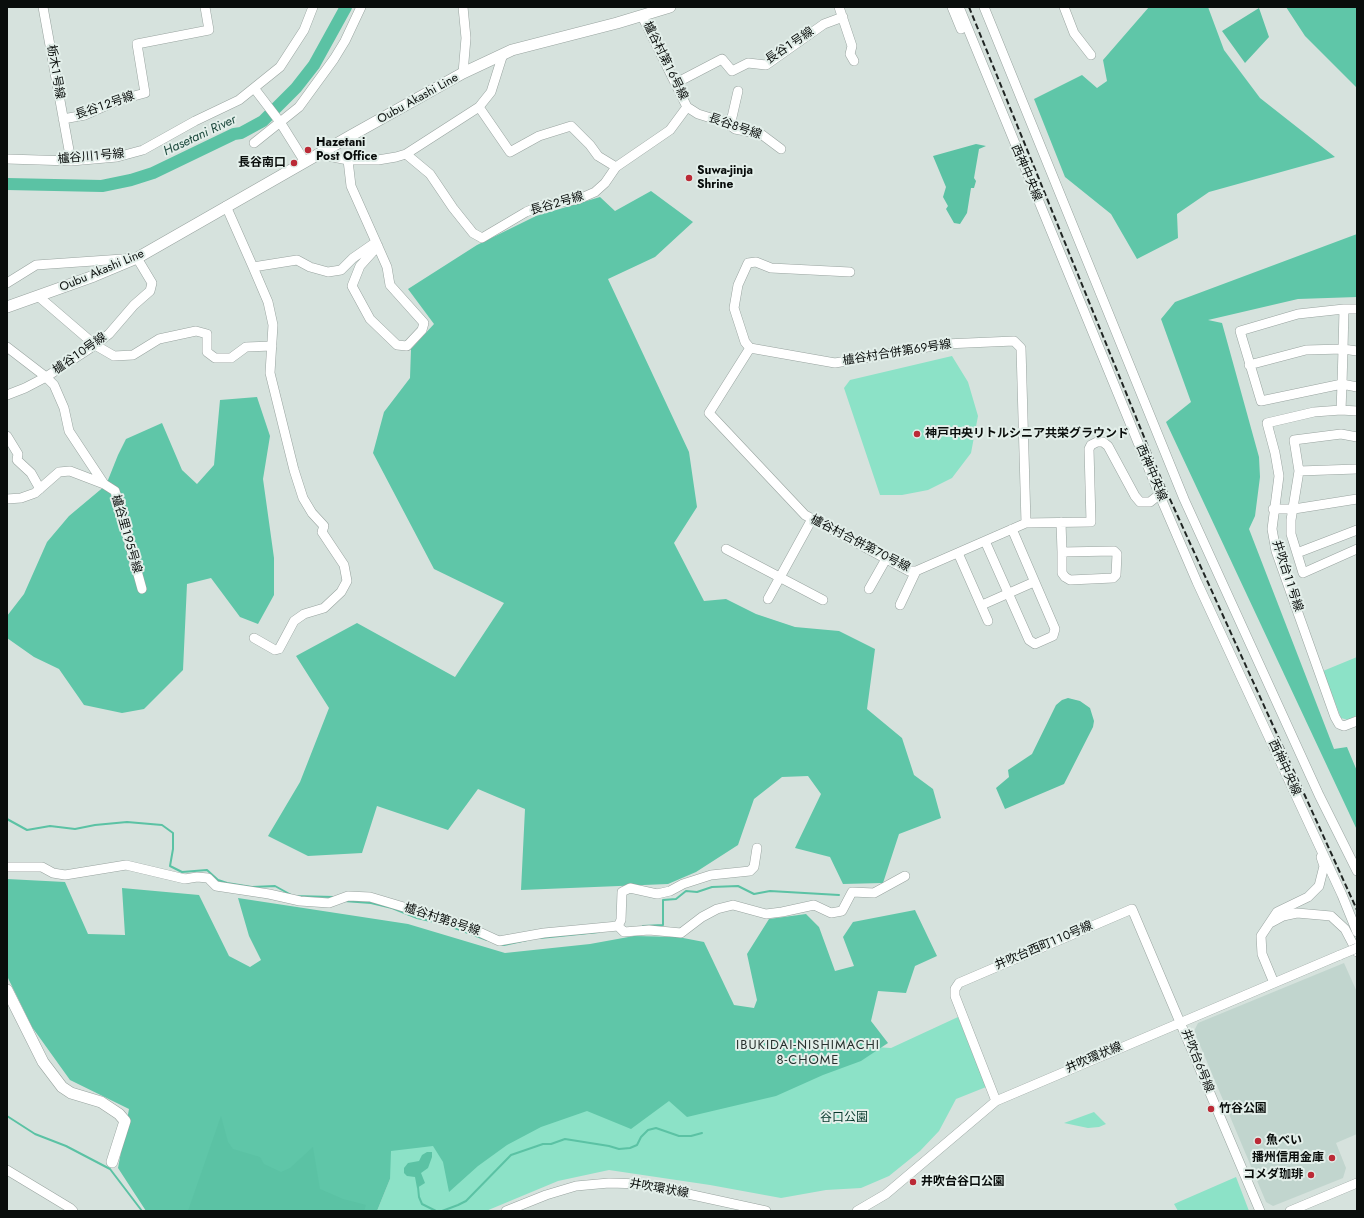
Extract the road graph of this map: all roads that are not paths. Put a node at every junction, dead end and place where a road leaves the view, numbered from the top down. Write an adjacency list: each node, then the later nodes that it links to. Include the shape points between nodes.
1 (43, 7): 24 (street, 栃木１号線)
2 (205, 7): 24 (street, 長谷１２号線, via 209,30 138,44 145,93 119,100 85,115)
3 (312, 7): 20 (street, 櫨谷川１号線, via 304,30 280,67)
4 (361, 7): 25 (street, via 334,59 299,107)
5 (463, 7): 18 (street, via 466,38)
6 (670, 7): 13 (main road, Oubu Akashi Line)
7 (838, 7): 14 (street)
8 (952, 7): 37 (street)
9 (959, 7): 37 (street, 西神中央線)
10 (984, 7): 36 (street, 西神中央線)
11 (989, 7): 36 (street)
12 (1064, 7): 16 (street, via 1074,33)
13 (642, 16): 15 (main road, Oubu Akashi Line); 19 (street, 櫨谷村第１６号線)
14 (843, 17): 17 (street, via 852,46 850,54); 19 (street, 長谷１号線, via 824,24 766,65 748,63 732,71 722,59)
15 (503, 54): 18 (main road, Oubu Akashi Line); 22 (street, via 491,92)
16 (1091, 55)
17 (854, 61)
18 (464, 73): 29 (main road, Oubu Akashi Line)
19 (676, 84): 23 (street, 櫨谷村第１６号線)
20 (254, 88): 25 (street); 33 (street, 櫨谷川１号線, via 239,100 143,150 117,157)
21 (738, 91): 26 (street)
22 (480, 107): 30 (street); 35 (street, via 510,152 539,136 571,126 598,156)
23 (687, 107): 26 (street, 長谷８号線); 35 (street, via 670,130)
24 (63, 119): 33 (street, 栃木１号線)
25 (280, 122): 27 (street); 34 (street)
26 (730, 126): 28 (street, 長谷８号線, via 761,134)
27 (254, 143)
28 (781, 149)
29 (318, 154): 32 (street); 34 (main road, Oubu Akashi Line)
30 (406, 154): 32 (street, via 378,160); 35 (street, 長谷２号線, via 430,174 472,233 482,238 533,209 580,199 595,192)
31 (7, 159): 33 (street, 櫨谷川１号線)
32 (348, 160): 39 (street, via 351,186)
33 (70, 162)
34 (304, 162): 38 (main road, Oubu Akashi Line)
35 (616, 167)
36 (1056, 185): 97 (street, 西神中央線, via 1184,499)
37 (1035, 194): 67 (street, 西神中央線)
38 (226, 206): 40 (main road, Oubu Akashi Line); 41 (street)
39 (377, 244): 39 (street, via 360,266 352,286 370,319 397,345 407,346 422,330 424,323 390,285 387,266); 41 (street, via 353,258 341,270 328,272 297,260)
40 (137, 258): 43 (street, via 36,266 28,268); 44 (main road, Oubu Akashi Line); 48 (street, 櫨谷１０号線, via 152,283 150,290 109,334)
41 (253, 267): 49 (street, via 268,302 273,325)
42 (850, 272): 51 (street, via 771,268 756,262 748,263 738,285 734,308 745,342)
43 (7, 282)
44 (38, 296): 45 (main road, Oubu Akashi Line); 48 (street)
45 (7, 307)
46 (1357, 309): 47 (street)
47 (1344, 310): 52 (street); 54 (street, via 1298,314 1240,331)
48 (95, 345): 49 (street, via 114,356 133,355 159,338 196,331 207,334 207,352 215,358 230,358 246,347); 55 (street, 櫨谷１０号線)
49 (272, 346): 95 (street, via 270,372 303,498 324,526 322,532 344,565 347,581 341,592 324,608 304,614 294,621 279,649 275,650)
50 (7, 347): 55 (street, 櫨谷里１９５号線)
51 (750, 348): 72 (street, 櫨谷村合併第７０号線, via 710,413 804,515); 74 (street, 櫨谷村合併第６９号線, via 835,363 945,344 1014,341 1021,348)
52 (1343, 349): 53 (street); 54 (street, via 1306,350); 56 (street)
53 (1357, 351)
54 (1249, 366): 56 (street, via 1261,401)
55 (46, 377): 58 (street, 櫨谷１０号線); 65 (street, 櫨谷里１９５号線, via 54,385 64,408 69,431)
56 (1342, 384): 57 (street); 59 (street)
57 (1357, 387)
58 (7, 395)
59 (1342, 410): 60 (street, 井吹台１１号線); 70 (street, 井吹台１１号線, via 1314,412 1267,423 1276,453 1279,476)
60 (1357, 412)
61 (1357, 436): 64 (street, via 1341,434 1294,440)
62 (8, 437): 66 (street, via 18,454 17,460 31,473)
63 (1357, 469): 64 (street)
64 (1299, 471): 71 (street)
65 (104, 484): 66 (street, via 70,471 59,472); 87 (street, 櫨谷里１９５号線, via 115,491)
66 (40, 489): 68 (street, via 35,493)
67 (1160, 494): 73 (street, via 1150,502 1140,502 1108,446 1103,442 1097,442 1089,449 1091,522); 98 (street, 西神中央線, via 1197,582)
68 (7, 499)
69 (1357, 499): 71 (street)
70 (1273, 509): 71 (street); 96 (street, 井吹台１１号線, via 1272,529 1276,551 1335,717 1339,724 1344,726)
71 (1294, 509): 82 (street, via 1291,534)
72 (812, 519): 83 (street, 櫨谷村合併第７０号線); 85 (street)
73 (1061, 522): 74 (street); 80 (street)
74 (1026, 523): 75 (street, 櫨谷村合併第７０号線)
75 (1012, 529): 77 (street, 櫨谷村合併第７０号線); 86 (street)
76 (1357, 530): 82 (street)
77 (985, 541): 81 (street, 櫨谷村合併第７０号線); 89 (street)
78 (726, 548): 85 (street)
79 (1357, 549): 82 (street, via 1303,573)
80 (1062, 552): 80 (street, via 1062,573 1070,580 1113,578 1116,575 1118,554 1114,551)
81 (958, 553): 84 (street, 櫨谷村合併第７０号線); 93 (street)
82 (1297, 553)
83 (886, 559): 84 (street, 櫨谷村合併第７０号線, via 909,571); 88 (street)
84 (916, 571): 92 (street)
85 (781, 576): 90 (street); 91 (street)
86 (1034, 582): 89 (street); 89 (street, via 1055,629 1053,636 1035,644 1029,640)
87 (142, 589)
88 (869, 589)
89 (1007, 593): 93 (street)
90 (768, 599)
91 (823, 600)
92 (900, 605)
93 (982, 605): 94 (street)
94 (988, 621)
95 (254, 638)
96 (1357, 721)
97 (1319, 795): 100 (street); 102 (street, 西神中央線)
98 (1300, 801): 104 (street, via 1324,866 1319,886 1308,897 1277,912); 106 (street, 西神中央線)
99 (757, 848): 105 (street, via 754,867 750,871 711,875 657,894 630,888 622,892)
100 (1357, 862)
101 (7, 867): 105 (street, 櫨谷村第８号線, via 42,867 53,873 65,875 126,865 185,879 208,878 216,886 230,890 270,894 300,901 329,903 348,896 370,897 464,925 499,941 544,933)
102 (1357, 871)
103 (905, 876): 105 (street, 櫨谷村第８号線, via 874,893 852,892 842,911 830,913 814,905 766,914 733,904 702,917 681,933)
104 (1268, 923): 108 (street, via 1297,913 1331,916 1345,929); 109 (street, via 1261,936 1262,954)
105 (620, 928)
106 (1357, 932)
107 (1357, 948): 109 (street, 井吹環状線, bridge)
108 (1357, 952)
109 (1274, 983): 111 (street, 井吹環状線)
110 (7, 990): 113 (main road, via 43,1062 62,1087 71,1093 100,1102 125,1121)
111 (1181, 1022): 112 (street, 井吹環状線); 112 (street, 井吹台西町１１０号線, via 1132,909 1000,965 960,983 955,988 955,996); 120 (street, 井吹台６号線)
112 (996, 1101): 119 (street, 井吹環状線, via 886,1194)
113 (112, 1162)
114 (7, 1170): 116 (street)
115 (1357, 1183): 121 (street)
116 (73, 1211)
117 (506, 1211): 118 (street, 井吹環状線, via 553,1192 576,1186 609,1183 642,1184)
118 (766, 1211)
119 (857, 1211)
120 (1260, 1211)
121 (1290, 1211)

